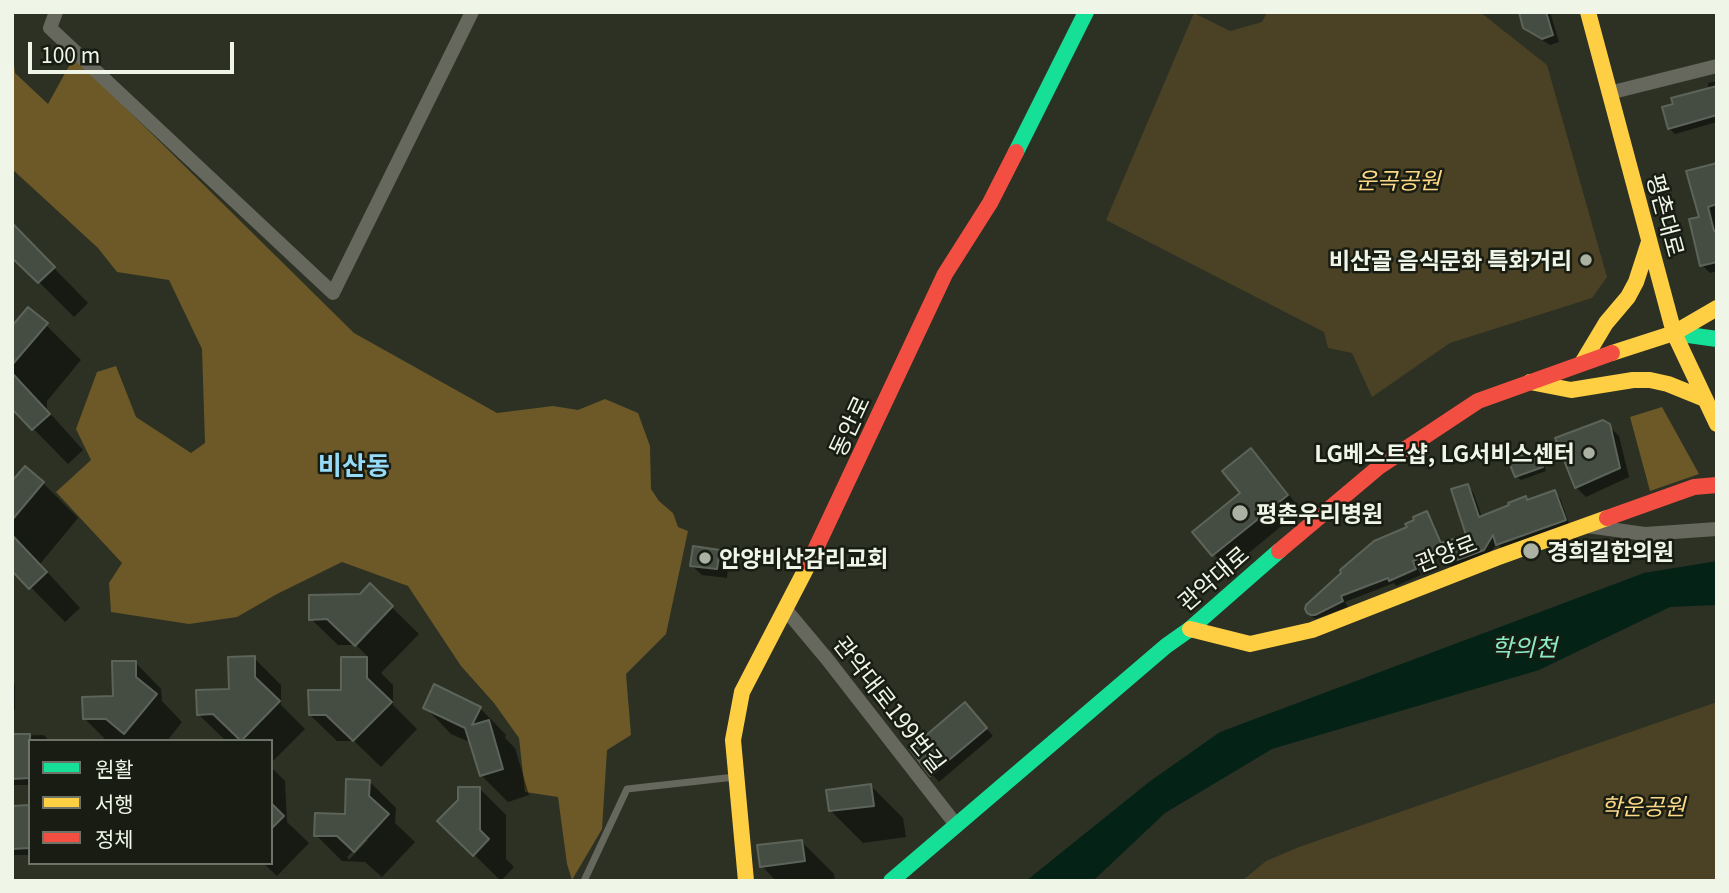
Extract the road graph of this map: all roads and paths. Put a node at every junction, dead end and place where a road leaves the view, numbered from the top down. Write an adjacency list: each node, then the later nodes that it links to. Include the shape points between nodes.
1 (56, 12): 2 (street, via 50,28 333,293)
2 (472, 12)
3 (1086, 12): 18 (street, 동안로, via 990,204 945,274)
4 (1588, 12): 6 (street, 평촌대로)
5 (1717, 66): 6 (street)
6 (1609, 93): 7 (street, 평촌대로)
7 (1650, 242): 9 (street, 평촌대로); 11 (street, via 1628,297)
8 (1717, 308): 9 (street, 관악대로)
9 (1674, 333): 10 (street, 관악대로); 11 (street, 관악대로); 13 (street, 평촌대로)
10 (1717, 339)
11 (1582, 363): 12 (street, 관악대로)
12 (1530, 382): 13 (street, via 1571,390 1650,380); 19 (street, 관악대로, via 1478,401 1380,466)
13 (1705, 398): 14 (street, 평촌대로)
14 (1717, 424)
15 (1717, 485): 16 (street, 관양로, via 1694,487)
16 (1586, 526): 17 (street, via 1645,534); 19 (street, 관양로, via 1312,630 1250,644)
17 (1717, 529)
18 (786, 610): 20 (street, 동안로, via 742,692 733,740); 21 (street, 관악대로199번길)
19 (1190, 629): 21 (street, 관악대로)
20 (736, 777): 22 (lane, via 627,789); 23 (street, 동안로)
21 (957, 826): 24 (street, 관악대로)
22 (584, 881)
23 (746, 881)
24 (891, 881)

